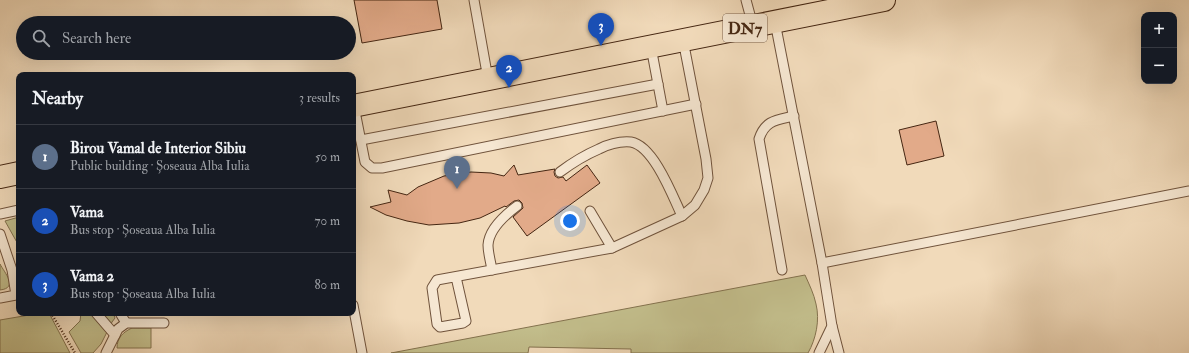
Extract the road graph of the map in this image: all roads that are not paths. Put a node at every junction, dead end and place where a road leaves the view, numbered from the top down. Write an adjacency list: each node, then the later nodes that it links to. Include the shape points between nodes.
1 (474, 0): 8 (lane)
2 (746, 0): 5 (lane)
3 (884, 0): 4 (main road, DN7)
4 (775, 22): 5 (main road, DN7); 13 (lane)
5 (753, 26): 6 (main road, DN7)
6 (683, 40): 7 (main road, DN7); 10 (lane)
7 (650, 46): 8 (main road, DN7); 9 (lane)
8 (488, 79): 11 (main road, DN7)
9 (658, 84): 12 (lane); 15 (lane)
10 (696, 104): 12 (lane); 24 (lane, via 708,178 695,206)
11 (356, 105)
12 (663, 110): 15 (lane, via 382,168 372,168 365,162)
13 (794, 116): 27 (lane); 29 (lane, via 773,121 766,126 759,139)
14 (356, 119): 15 (lane)
15 (361, 140)
16 (560, 172): 24 (lane, via 607,145 633,142 655,162)
17 (16, 174): 18 (main road)
18 (0, 177)
19 (1189, 191): 27 (lane)
20 (517, 206): 28 (lane, via 492,233 488,245)
21 (16, 211): 23 (lane)
22 (590, 211): 26 (lane)
23 (0, 214)
24 (682, 216): 26 (lane)
25 (0, 234): 30 (lane)
26 (612, 248): 28 (lane)
27 (822, 263): 40 (lane)
28 (492, 270): 31 (lane)
29 (782, 270)
30 (15, 272): 32 (lane)
31 (456, 277): 31 (lane, via 466,321 440,327 437,324 432,288 437,280)
32 (16, 284)
33 (16, 295): 34 (lane)
34 (0, 298)
35 (99, 316): 41 (lane)
36 (122, 316): 38 (lane)
37 (355, 316): 43 (lane)
38 (126, 323): 39 (lane); 41 (lane)
39 (164, 323)
40 (832, 326): 44 (lane); 45 (lane)
41 (115, 335): 42 (lane)
42 (106, 353)
43 (362, 353)
44 (819, 353)
45 (839, 353)

